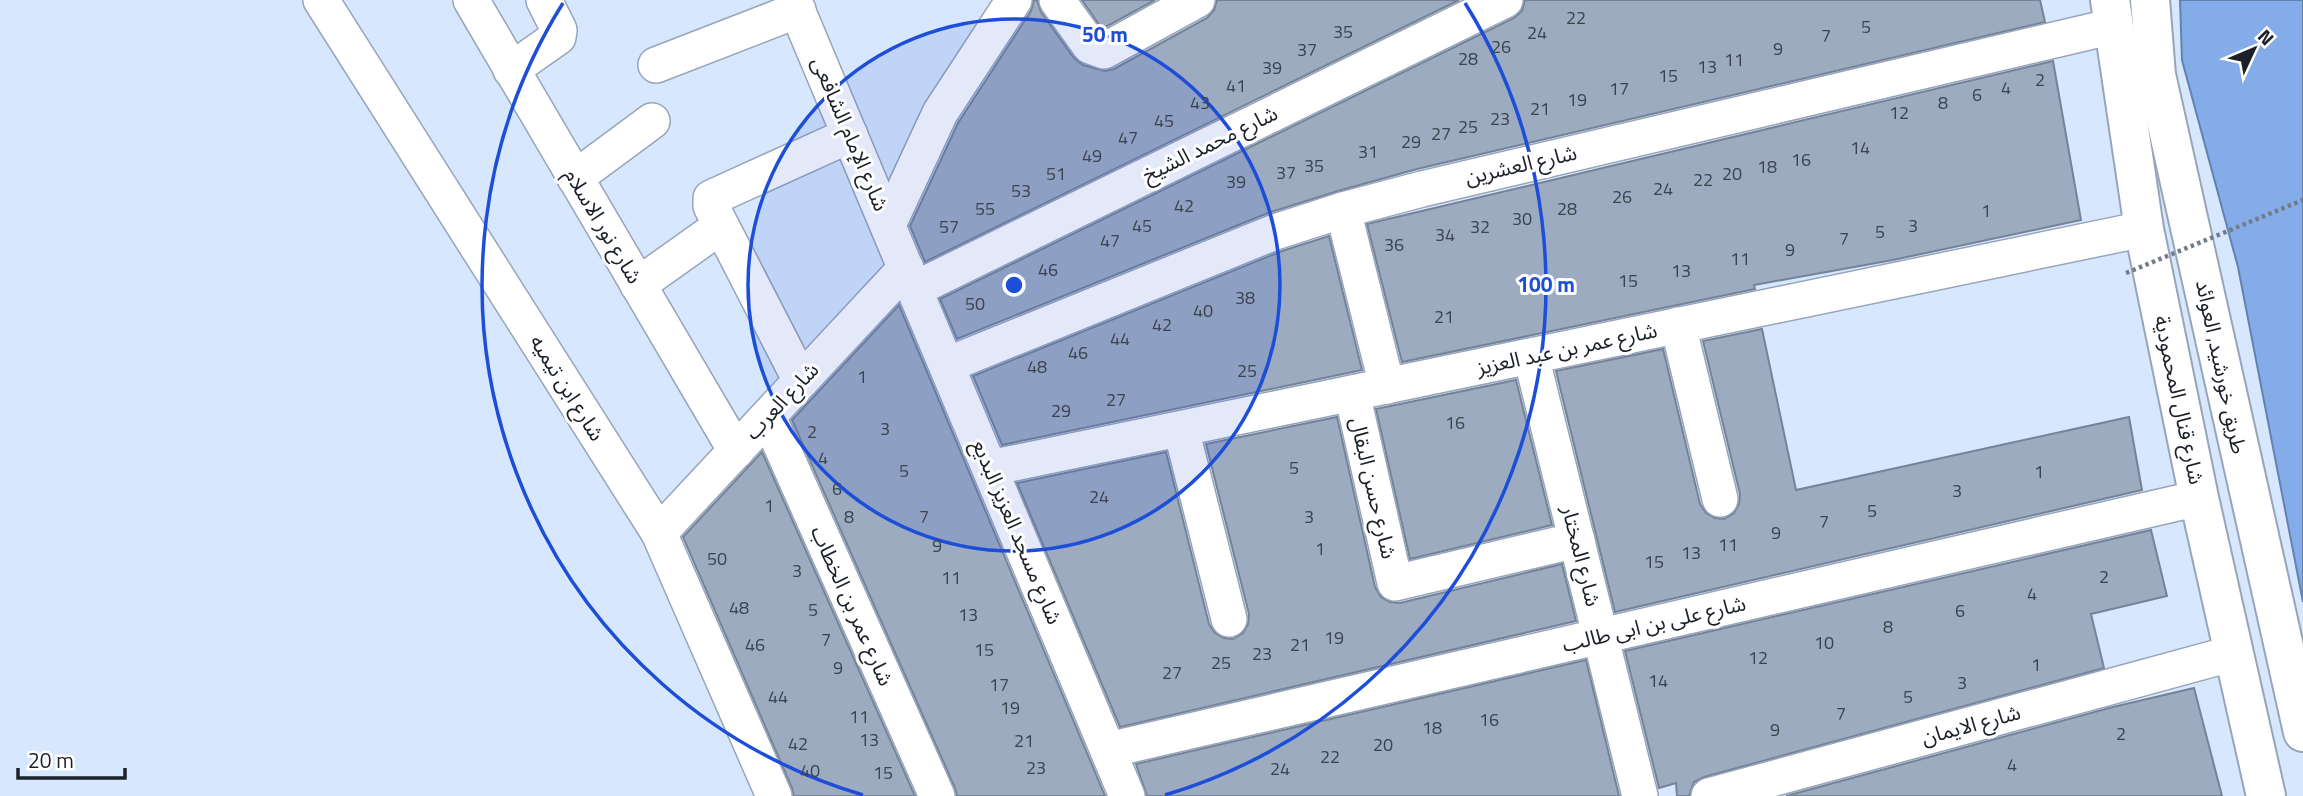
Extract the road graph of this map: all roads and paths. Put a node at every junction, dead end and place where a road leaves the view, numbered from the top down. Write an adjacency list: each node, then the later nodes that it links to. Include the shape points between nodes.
1 (321, 0): 36 (street, شارع ابن تيميه)
2 (471, 0): 12 (street, شارع نور الاسلام)
3 (544, 0): 12 (street, via 558,37)
4 (1057, 0): 5 (street, via 1090,46 1104,51)
5 (1197, 0)
6 (1505, 0): 22 (street, شارع محمد الشيخ)
7 (2150, 0): 41 (street, طريق خورشيد, العوائد, via 2156,75)
8 (1008, 3): 18 (street, via 940,113)
9 (795, 5): 11 (street); 14 (street, شارع الإمام الشافعى)
10 (2112, 13): 17 (street, شارع العشرين); 20 (street, شارع قنال المحمودية)
11 (656, 65)
12 (511, 70): 15 (street, شارع نور الاسلام)
13 (652, 121): 15 (street)
14 (850, 135): 18 (street, شارع الإمام الشافعى); 19 (street, via 714,194 710,202)
15 (575, 178): 23 (street, شارع نور الاسلام)
16 (2303, 200): 21 (path, bridge)
17 (1343, 210): 26 (street, شارع العشرين, via 1275,232); 28 (street)
18 (887, 225): 22 (street, شارع الإمام الشافعى)
19 (721, 226): 23 (street); 27 (street)
20 (2144, 229): 24 (street, شارع عمر بن عبد العزيز); 34 (street, شارع قنال المحمودية)
21 (2126, 273)
22 (910, 278): 26 (street, شارع مسجد العزيز البديع); 27 (street, شارع العرب)
23 (638, 285): 32 (street, شارع نور الاسلام)
24 (1678, 326): 25 (street, شارع عمر بن عبد العزيز); 35 (street)
25 (1531, 356): 28 (street, شارع عمر بن عبد العزيز); 37 (street, شارع المختار)
26 (947, 365): 33 (street, شارع مسجد العزيز البديع)
27 (801, 381): 30 (street, شارع العرب)
28 (1387, 386): 29 (street, شارع عمر بن عبد العزيز)
29 (1352, 393): 31 (street, شارع عمر بن عبد العزيز); 37 (street, شارع حسن البقال, via 1395,583)
30 (768, 416): 32 (street, شارع العرب); 44 (street, شارع عمر بن الخطاب)
31 (1181, 429): 33 (street, شارع عمر بن عبد العزيز); 38 (street)
32 (736, 451): 36 (street, شارع العرب)
33 (990, 468): 42 (street, شارع مسجد العزيز البديع)
34 (2199, 498): 39 (street, شارع على بن ابى طالب); 40 (street, شارع قنال المحمودية)
35 (1720, 499)
36 (659, 533): 43 (street, شارع ابن تيميه)
37 (1577, 540): 39 (street, شارع المختار)
38 (1229, 619)
39 (1601, 637): 42 (street, شارع على بن ابى طالب); 46 (street, شارع المختار)
40 (2234, 653): 47 (street, شارع الايمان); 48 (street, شارع قنال المحمودية)
41 (2303, 732)
42 (1108, 750): 45 (street, شارع مسجد العزيز البديع)
43 (774, 796)
44 (937, 796)
45 (1127, 796)
46 (1640, 796)
47 (1709, 796)
48 (2266, 796)

